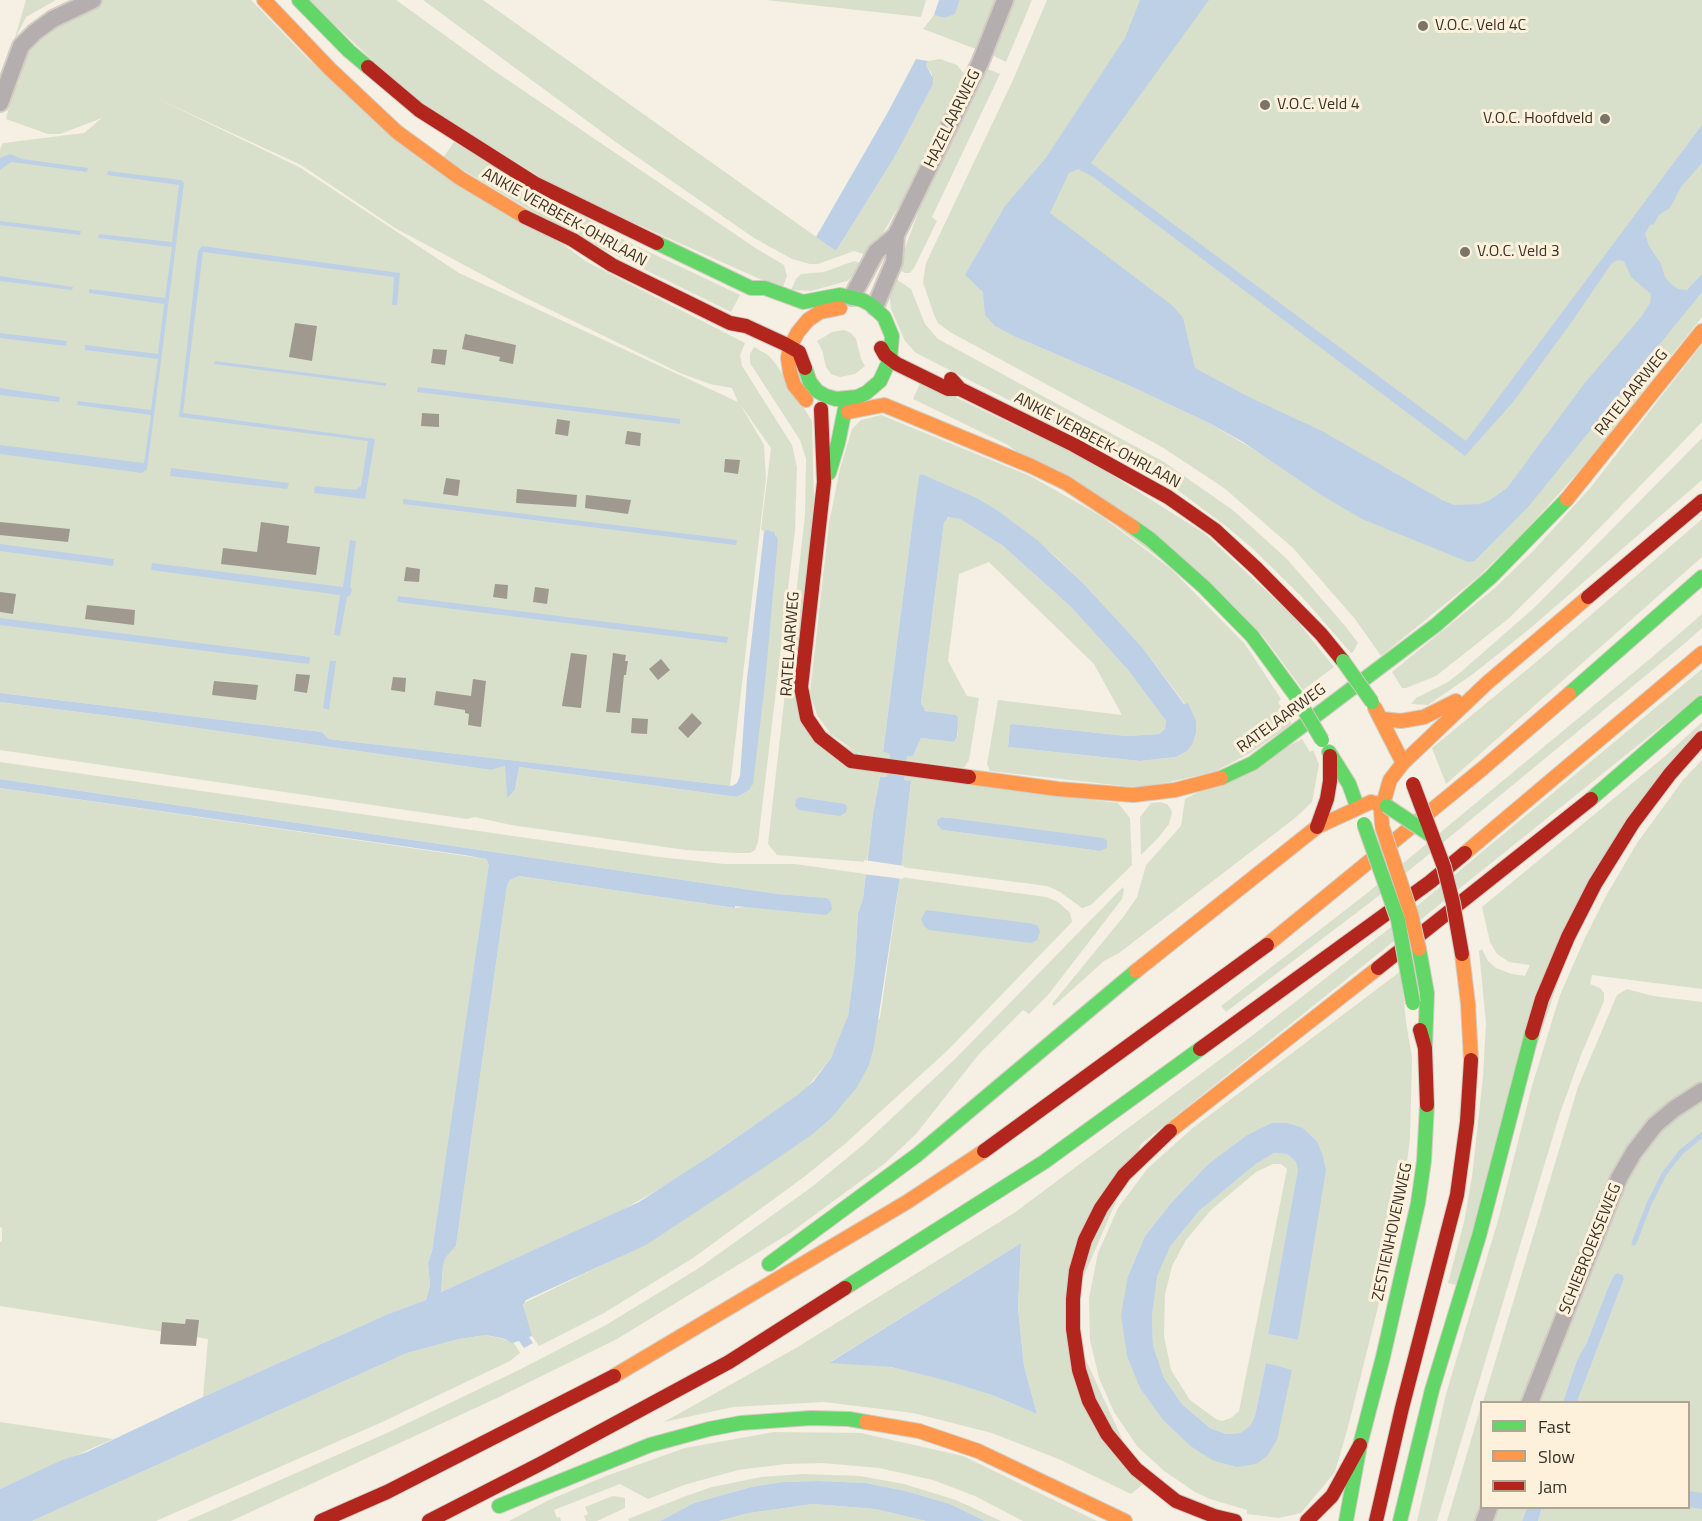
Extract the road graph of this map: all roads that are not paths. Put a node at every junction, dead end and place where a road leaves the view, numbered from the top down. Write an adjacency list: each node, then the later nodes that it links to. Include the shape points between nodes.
1 (93, 0): 5 (street, via 53,19 21,46)
2 (264, 0): 13 (main road, ANKIE VERBEEK-OHRLAAN, via 397,132 460,178 612,266 730,323 741,335)
3 (299, 0): 7 (main road, ANKIE VERBEEK-OHRLAAN, via 349,51 418,110 478,149 534,183)
4 (1005, 0): 6 (street, HAZELAARWEG, via 980,63)
5 (0, 103)
6 (896, 235): 9 (street, HAZELAARWEG, via 894,262); 9 (street, HAZELAARWEG, via 876,252)
7 (751, 288): 8 (main road, ANKIE VERBEEK-OHRLAAN); 9 (main road, ANKIE VERBEEK-OHRLAAN, via 765,288 803,302 840,295)
8 (776, 308)
9 (862, 313): 11 (main road, via 829,309); 14 (main road, via 882,350); 14 (main road, via 884,317)
10 (792, 315): 11 (main road)
11 (808, 320): 13 (main road)
12 (1702, 331): 19 (main road, RATELAARWEG, via 1583,480 1516,553 1436,624 1253,763 1214,780 1176,790 1133,795 1058,789 851,760 837,752 807,718 801,687)
13 (789, 353): 16 (main road, via 798,352 817,391); 17 (main road, via 794,385)
14 (891, 353): 15 (main road); 25 (main road, ANKIE VERBEEK-OHRLAAN, bridge, via 952,379 960,389 1074,445 1168,497 1215,531 1306,618 1343,661)
15 (873, 388): 16 (main road); 18 (main road, via 930,412)
16 (845, 406): 17 (main road); 18 (main road, via 884,405); 19 (main road, RATELAARWEG, via 838,443)
17 (821, 409): 19 (main road, RATELAARWEG)
18 (979, 444): 27 (main road, bridge, via 1066,483 1150,539 1252,636 1296,696)
19 (824, 482)
20 (1702, 501): 23 (main road)
21 (1702, 577): 35 (main road, via 1482,769 1248,961 1033,1117 907,1202)
22 (1702, 653): 40 (main road, via 1430,882 1044,1162 729,1362)
23 (1487, 683): 25 (main road, via 1424,717); 28 (main road)
24 (1702, 703): 42 (main road, via 1524,854 1160,1139 1124,1175 1101,1208 1085,1240 1073,1299 1079,1370 1089,1401 1107,1434 1136,1469 1161,1490 1176,1501)
25 (1382, 719): 28 (main road, ANKIE VERBEEK-OHRLAAN)
26 (1702, 738): 46 (main road, via 1633,823 1595,884 1542,999 1479,1236 1432,1390)
27 (1330, 756): 29 (main road, via 1349,784); 31 (main road, via 1327,799)
28 (1403, 763): 30 (main road, via 1390,780); 32 (main road, ANKIE VERBEEK-OHRLAAN, bridge)
29 (1357, 806): 30 (main road, via 1371,802); 31 (main road); 33 (main road, ZESTIENHOVENWEG, bridge, via 1398,920)
30 (1383, 807): 32 (main road, bridge); 33 (main road, bridge, via 1382,826 1411,914 1427,993)
31 (1317, 826): 35 (main road, via 1150,959 917,1155)
32 (1432, 836): 45 (main road, ANKIE VERBEEK-OHRLAAN, bridge, via 1451,894 1463,959 1471,1068 1467,1122 1457,1195)
33 (1425, 1048): 37 (main road, ZESTIENHOVENWEG, via 1427,1116 1418,1203)
34 (1702, 1091): 36 (street, SCHIEBROEKSEWEG, via 1655,1125 1619,1178)
35 (627, 1369): 39 (main road)
36 (1530, 1401)
37 (1360, 1445): 43 (main road, via 1332,1496); 44 (main road, ZESTIENHOVENWEG)
38 (485, 1512): 41 (main road, via 660,1442 741,1423 811,1418 888,1425 940,1438 978,1451)
39 (321, 1521)
40 (429, 1521)
41 (1125, 1521)
42 (1235, 1521)
43 (1306, 1521)
44 (1346, 1521)
45 (1376, 1521)
46 (1400, 1521)

